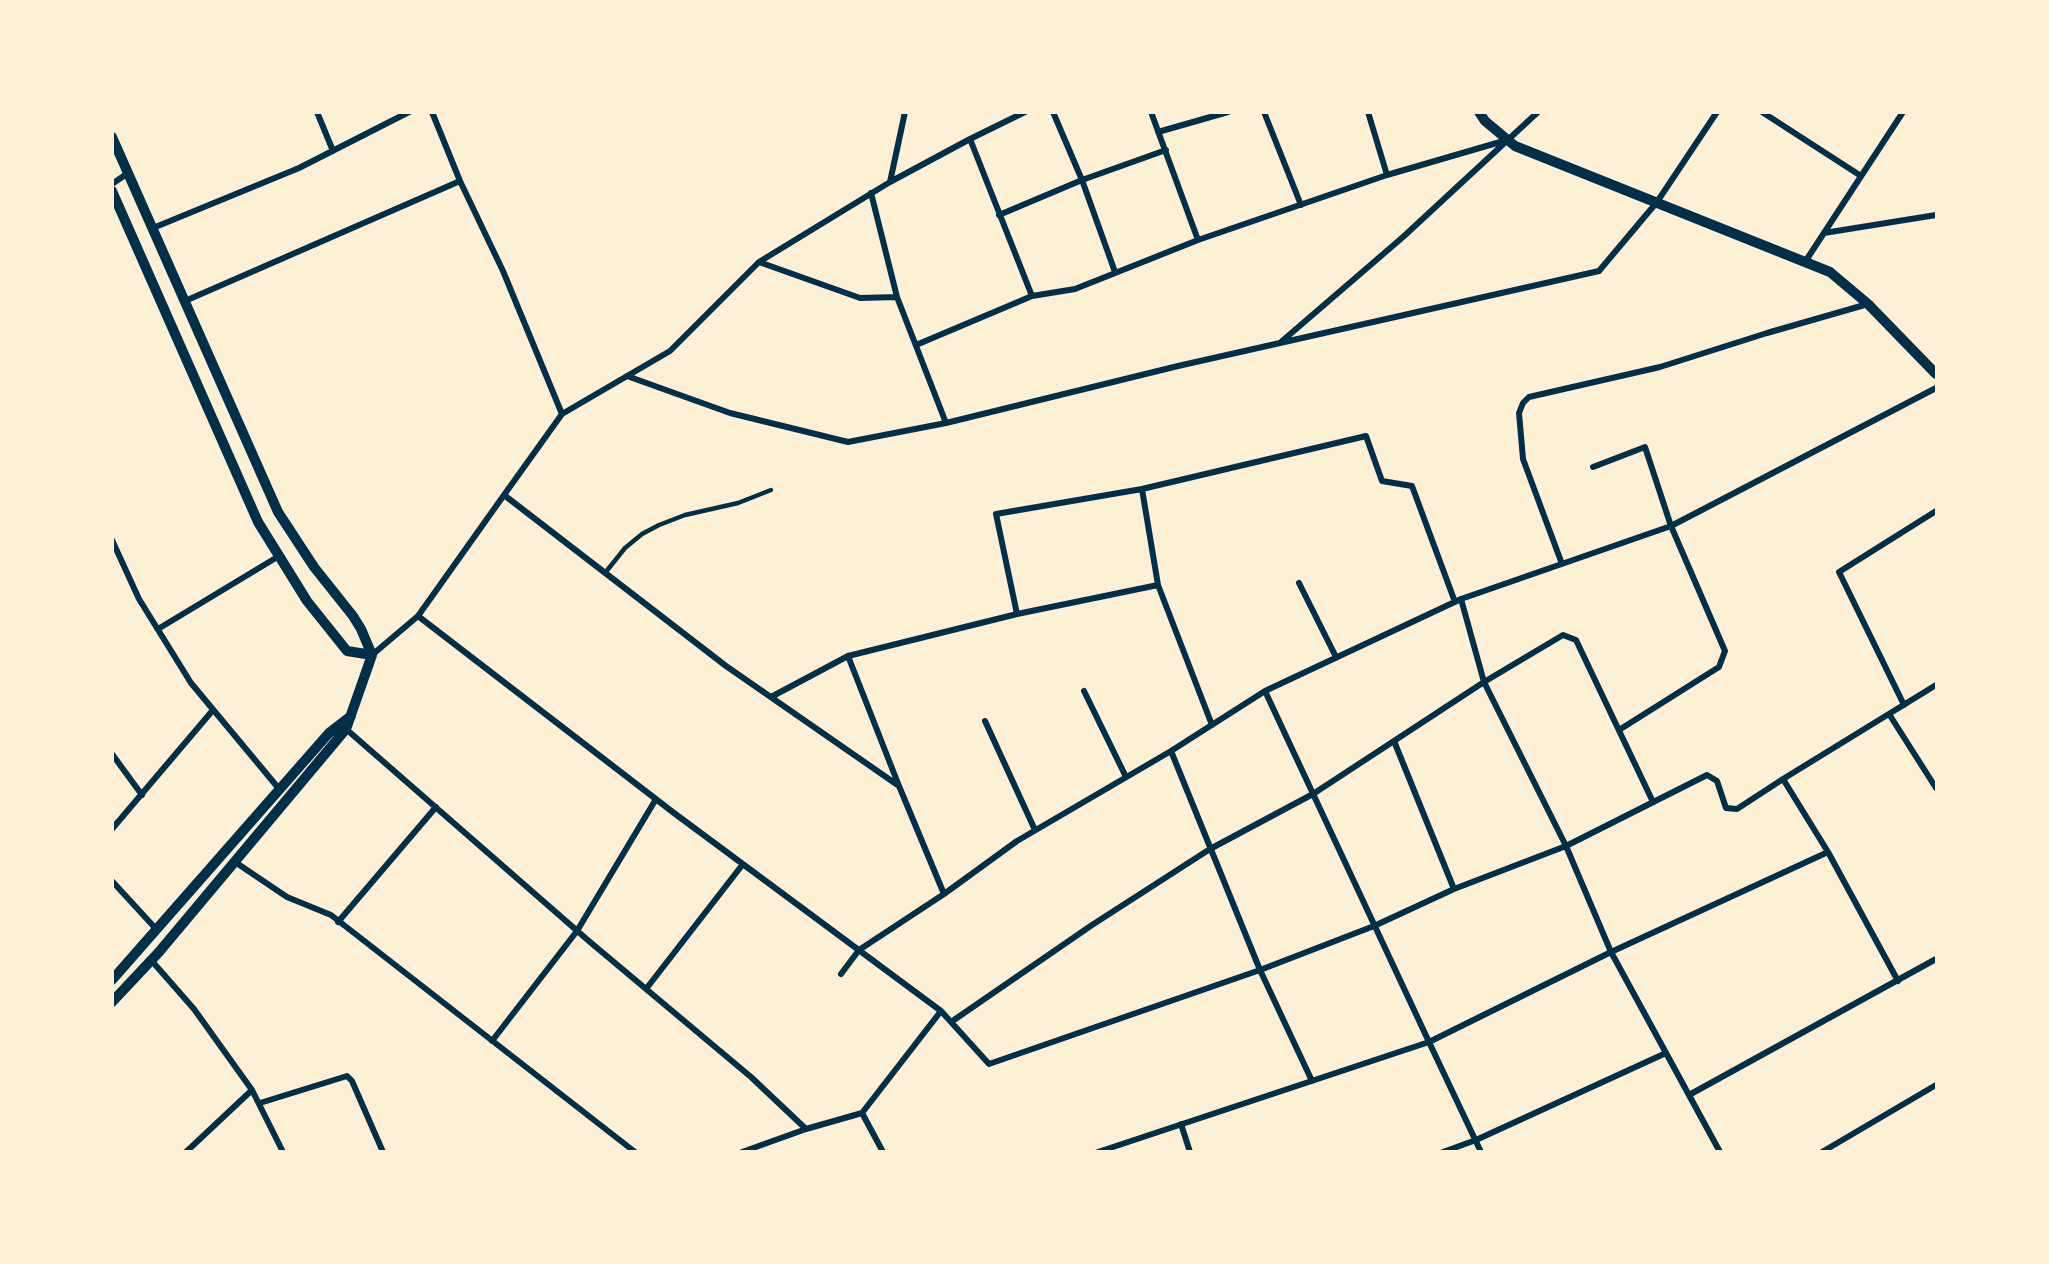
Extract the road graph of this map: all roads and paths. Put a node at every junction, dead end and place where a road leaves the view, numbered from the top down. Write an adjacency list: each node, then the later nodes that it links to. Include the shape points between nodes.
1 (317, 112): 21 (street)
2 (409, 112): 21 (street)
3 (432, 112): 26 (street)
4 (906, 112): 27 (street)
5 (1025, 112): 18 (street)
6 (1053, 112): 25 (street)
7 (1151, 112): 16 (street)
8 (1228, 112): 16 (street)
9 (1264, 112): 32 (street)
10 (1368, 112): 23 (street)
11 (1479, 112): 19 (street)
12 (1538, 112): 19 (street)
13 (1717, 112): 31 (street)
14 (1762, 112): 24 (street)
15 (1903, 112): 24 (street)
16 (1158, 132): 20 (street)
17 (112, 137): 22 (street)
18 (970, 138): 27 (street); 34 (street)
19 (1508, 140): 23 (street); 31 (street); 45 (street)
20 (1166, 150): 25 (street); 37 (street)
21 (333, 151): 35 (street)
22 (128, 173): 28 (street); 35 (street)
23 (1387, 175): 32 (street)
24 (1861, 176): 36 (street)
25 (1082, 180): 34 (street); 40 (street)
26 (460, 182): 43 (street); 50 (street, via 503,272)
27 (890, 182): 30 (street)
28 (112, 184)
29 (112, 190): 59 (street, via 258,522)
30 (871, 193): 38 (street); 42 (street)
31 (1657, 202): 39 (street); 45 (street, via 1599,272)
32 (1301, 205): 37 (street)
33 (1936, 214): 36 (street)
34 (999, 215): 41 (street)
35 (153, 228): 43 (street)
36 (1824, 233): 39 (street)
37 (1198, 240): 40 (street)
38 (759, 262): 42 (street, via 860,298); 48 (street, via 670,351)
39 (1804, 262): 44 (street, via 1830,273)
40 (1115, 272): 41 (street, via 1075,289)
41 (1032, 296): 46 (street)
42 (897, 297): 46 (street)
43 (185, 301): 68 (street, via 278,512 353,616)
44 (1869, 304): 47 (street); 60 (street, via 1660,367 1529,397 1519,413 1523,459)
45 (1281, 343): 51 (street)
46 (916, 345): 51 (street)
47 (1936, 374)
48 (627, 376): 50 (street); 51 (street, via 730,413 848,442)
49 (1936, 388): 57 (street)
50 (562, 414): 55 (street)
51 (946, 423)
52 (1593, 467): 57 (street, via 1645,447)
53 (1142, 489): 63 (street); 64 (street, via 1366,436 1382,481 1413,486); 65 (street, via 996,514)
54 (771, 490): 61 (lane, via 659,525 625,548)
55 (504, 495): 61 (street); 66 (street)
56 (1936, 511): 76 (street, via 1839,572)
57 (1671, 526): 60 (street); 83 (street, via 1725,651 1719,667)
58 (112, 540): 67 (street, via 139,599)
59 (279, 556): 67 (street); 68 (street, via 307,601 347,651)
60 (1562, 564): 64 (street)
61 (605, 573): 75 (street)
62 (1299, 583): 70 (street)
63 (1158, 585): 65 (street); 81 (street)
64 (1458, 601): 70 (street); 71 (street)
65 (1017, 614): 69 (street)
66 (418, 616): 68 (street); 94 (street)
67 (158, 629): 77 (street, via 191,683)
68 (372, 655): 79 (street)
69 (848, 656): 75 (street); 89 (street)
70 (1336, 657): 73 (street)
71 (1484, 682): 83 (street, via 1563,635 1576,640); 84 (street); 99 (street)
72 (1936, 685): 76 (street)
73 (1265, 690): 81 (street); 92 (street)
74 (1084, 691): 87 (street)
75 (771, 697): 89 (street)
76 (1904, 705): 78 (street)
77 (213, 710): 91 (street); 93 (street)
78 (1889, 714): 88 (street); 90 (street)
79 (352, 716): 82 (street); 91 (street, via 329,733)
80 (985, 721): 98 (street)
81 (1212, 725): 85 (street)
82 (346, 729): 96 (street); 102 (street)
83 (1619, 730): 95 (street)
84 (1394, 741): 92 (street); 105 (street)
85 (1171, 751): 87 (street); 100 (street)
86 (112, 754): 93 (street)
87 (1126, 777): 98 (street)
88 (1784, 779): 95 (street, via 1737,809 1726,808 1717,781 1707,775); 101 (street)
89 (899, 786): 106 (street)
90 (1936, 788)
91 (280, 790): 109 (street)
92 (1313, 794): 100 (street); 108 (street)
93 (142, 795): 97 (street)
94 (656, 799): 103 (street); 110 (street)
95 (1653, 802): 99 (street)
96 (436, 807): 107 (street); 110 (street)
97 (112, 828)
98 (1035, 830): 106 (street)
99 (1566, 846): 105 (street); 112 (street)
100 (1210, 849): 115 (street); 122 (street)
101 (1828, 852): 112 (street); 118 (street)
102 (235, 862): 107 (street, via 287,897 331,915); 114 (street)
103 (743, 864): 111 (street); 119 (street)
104 (112, 881): 109 (street)
105 (1454, 889): 108 (street)
106 (944, 894): 111 (street)
107 (338, 922): 123 (street)
108 (1374, 926): 115 (street); 124 (street)
109 (157, 931): 117 (street)
110 (577, 931): 119 (street); 123 (street)
111 (859, 950): 116 (street); 121 (street)
112 (1611, 952): 124 (street); 125 (street)
113 (1936, 959): 118 (street)
114 (151, 960): 120 (street); 128 (street, via 194,1009)
115 (1260, 970): 122 (street, via 989,1064); 126 (street)
116 (841, 974)
117 (112, 980)
118 (1898, 981): 129 (street)
119 (646, 989): 133 (street)
120 (112, 1002)
121 (941, 1011): 122 (street); 131 (street)
122 (951, 1022)
123 (492, 1041): 138 (street)
124 (1429, 1042): 126 (street); 134 (street)
125 (1666, 1053): 129 (street); 134 (street)
126 (1312, 1081): 132 (street)
127 (1936, 1085): 146 (street)
128 (252, 1090): 130 (street); 135 (street)
129 (1689, 1095): 145 (street)
130 (260, 1103): 136 (street); 137 (street, via 347,1076)
131 (862, 1113): 133 (street); 140 (street)
132 (1181, 1124): 141 (street); 142 (street)
133 (806, 1129): 139 (street)
134 (1476, 1140): 143 (street); 144 (street)
135 (186, 1152)
136 (283, 1152)
137 (383, 1152)
138 (635, 1152)
139 (742, 1152)
140 (883, 1152)
141 (1098, 1152)
142 (1190, 1152)
143 (1443, 1152)
144 (1481, 1152)
145 (1720, 1152)
146 (1822, 1152)

